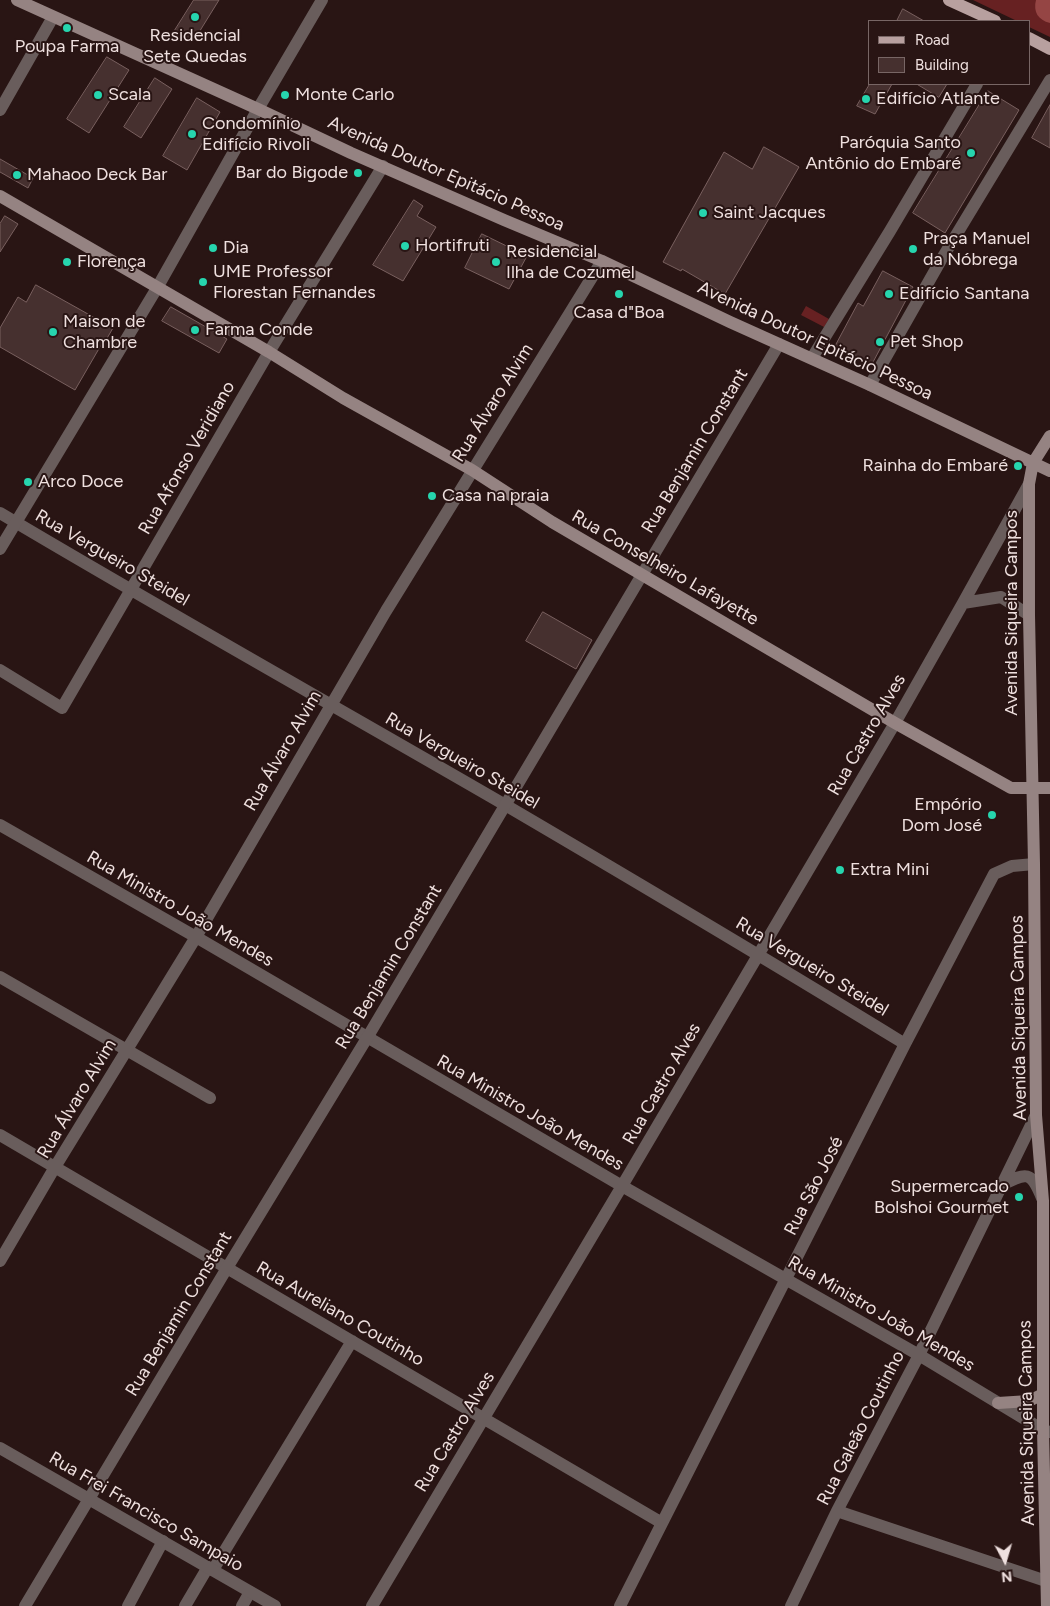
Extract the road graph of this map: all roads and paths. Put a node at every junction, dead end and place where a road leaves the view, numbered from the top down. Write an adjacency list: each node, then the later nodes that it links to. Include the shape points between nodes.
1 (17, 0): 4 (main road, Avenida Doutor Epitácio Pessoa)
2 (322, 0): 10 (street)
3 (951, 0): 5 (main road)
4 (53, 17): 10 (main road, Avenida Doutor Epitácio Pessoa); 11 (street)
5 (993, 20)
6 (1030, 39): 7 (main road)
7 (1050, 49)
8 (1050, 80): 19 (street)
9 (976, 85): 18 (street)
10 (258, 109): 12 (main road, Avenida Doutor Epitácio Pessoa); 15 (street)
11 (0, 110)
12 (383, 166): 14 (main road, Avenida Doutor Epitácio Pessoa); 17 (street, Rua Afonso Veridiano)
13 (0, 196): 15 (main road, Rua Conselheiro Lafayette)
14 (602, 261): 16 (main road, Avenida Doutor Epitácio Pessoa); 22 (street, Rua Álvaro Alvim)
15 (157, 288): 17 (main road, Rua Conselheiro Lafayette); 26 (street)
16 (779, 344): 18 (main road, Avenida Doutor Epitácio Pessoa); 28 (street, Rua Benjamin Constant)
17 (269, 352): 22 (main road, Rua Conselheiro Lafayette, via 343,398); 29 (street, Rua Afonso Veridiano)
18 (812, 358): 19 (main road, Avenida Doutor Epitácio Pessoa)
19 (870, 384): 21 (main road, Avenida Doutor Epitácio Pessoa)
20 (1050, 436): 21 (main road, Avenida Siqueira Campos)
21 (1033, 463): 23 (main road, Avenida Doutor Epitácio Pessoa); 24 (main road, Avenida Siqueira Campos)
22 (472, 470): 28 (main road, Rua Conselheiro Lafayette, via 552,522); 33 (street, Rua Álvaro Alvim)
23 (1050, 471)
24 (1029, 484): 30 (street, Rua Castro Alves); 31 (main road, Avenida Siqueira Campos)
25 (0, 513): 26 (street, Rua Vergueiro Steidel)
26 (15, 522): 27 (street); 29 (street, Rua Vergueiro Steidel)
27 (0, 549)
28 (642, 574): 34 (main road, Rua Conselheiro Lafayette); 36 (street, Rua Benjamin Constant)
29 (131, 589): 32 (street, Rua Afonso Veridiano, via 62,708); 33 (street, Rua Vergueiro Steidel)
30 (964, 604): 31 (street, via 1001,597); 34 (street, Rua Castro Alves)
31 (1028, 615): 35 (main road, Avenida Siqueira Campos)
32 (0, 670)
33 (330, 706): 36 (street, Rua Vergueiro Steidel); 39 (street, Rua Álvaro Alvim)
34 (895, 723): 35 (main road, Rua Conselheiro Lafayette, via 1011,788); 40 (street, Rua Castro Alves)
35 (1042, 788): 38 (main road, Avenida Siqueira Campos)
36 (505, 806): 40 (street, Rua Vergueiro Steidel); 42 (street, Rua Benjamin Constant)
37 (0, 825): 39 (street, Rua Ministro João Mendes)
38 (1034, 864): 43 (street, Rua São José, via 1012,866 994,874); 46 (main road, Avenida Siqueira Campos)
39 (196, 937): 42 (street, Rua Ministro João Mendes); 44 (street, Rua Álvaro Alvim)
40 (758, 954): 43 (street, Rua Vergueiro Steidel); 50 (street, Rua Castro Alves)
41 (0, 977): 44 (street)
42 (367, 1038): 50 (street, Rua Ministro João Mendes); 53 (street, Rua Benjamin Constant)
43 (905, 1044): 54 (street, Rua São José)
44 (127, 1050): 45 (street); 48 (street, Rua Álvaro Alvim)
45 (210, 1098)
46 (1036, 1115): 49 (street, Rua Galeão Coutinho); 51 (main road, Avenida Siqueira Campos)
47 (0, 1135): 48 (street, Rua Aureliano Coutinho)
48 (55, 1167): 52 (street, Rua Álvaro Alvim); 53 (street, Rua Aureliano Coutinho)
49 (1002, 1185): 51 (street, via 1025,1175 1033,1179); 56 (street, Rua Galeão Coutinho)
50 (622, 1186): 54 (street, Rua Ministro João Mendes); 59 (street, Rua Castro Alves)
51 (1043, 1201): 57 (main road, Avenida Siqueira Campos)
52 (0, 1261)
53 (227, 1268): 55 (street, Rua Aureliano Coutinho); 62 (street, Rua Benjamin Constant)
54 (787, 1279): 56 (street, Rua Ministro João Mendes); 64 (street, Rua São José)
55 (352, 1341): 59 (street, Rua Aureliano Coutinho); 66 (street)
56 (919, 1355): 58 (street, Rua Ministro João Mendes); 63 (street, Rua Galeão Coutinho)
57 (1043, 1394): 58 (main road, via 1029,1401); 60 (main road, Avenida Siqueira Campos)
58 (998, 1403): 60 (street, Rua Ministro João Mendes)
59 (484, 1418): 64 (street, Rua Aureliano Coutinho); 74 (street, Rua Castro Alves)
60 (1046, 1431): 67 (main road, Avenida Siqueira Campos)
61 (0, 1448): 62 (street, Rua Frei Francisco Sampaio)
62 (89, 1499): 65 (street, Rua Frei Francisco Sampaio); 69 (street, Rua Benjamin Constant)
63 (838, 1510): 67 (street); 76 (street, Rua Galeão Coutinho)
64 (662, 1523): 75 (street, Rua São José)
65 (163, 1541): 66 (street, Rua Frei Francisco Sampaio); 70 (street)
66 (210, 1568): 68 (street, Rua Frei Francisco Sampaio); 71 (street)
67 (1046, 1580): 77 (main road, Avenida Siqueira Campos)
68 (250, 1592): 72 (street); 73 (street, Rua Frei Francisco Sampaio)
69 (25, 1606)
70 (128, 1606)
71 (185, 1606)
72 (242, 1606)
73 (275, 1606)
74 (372, 1606)
75 (620, 1606)
76 (791, 1606)
77 (1047, 1606)

